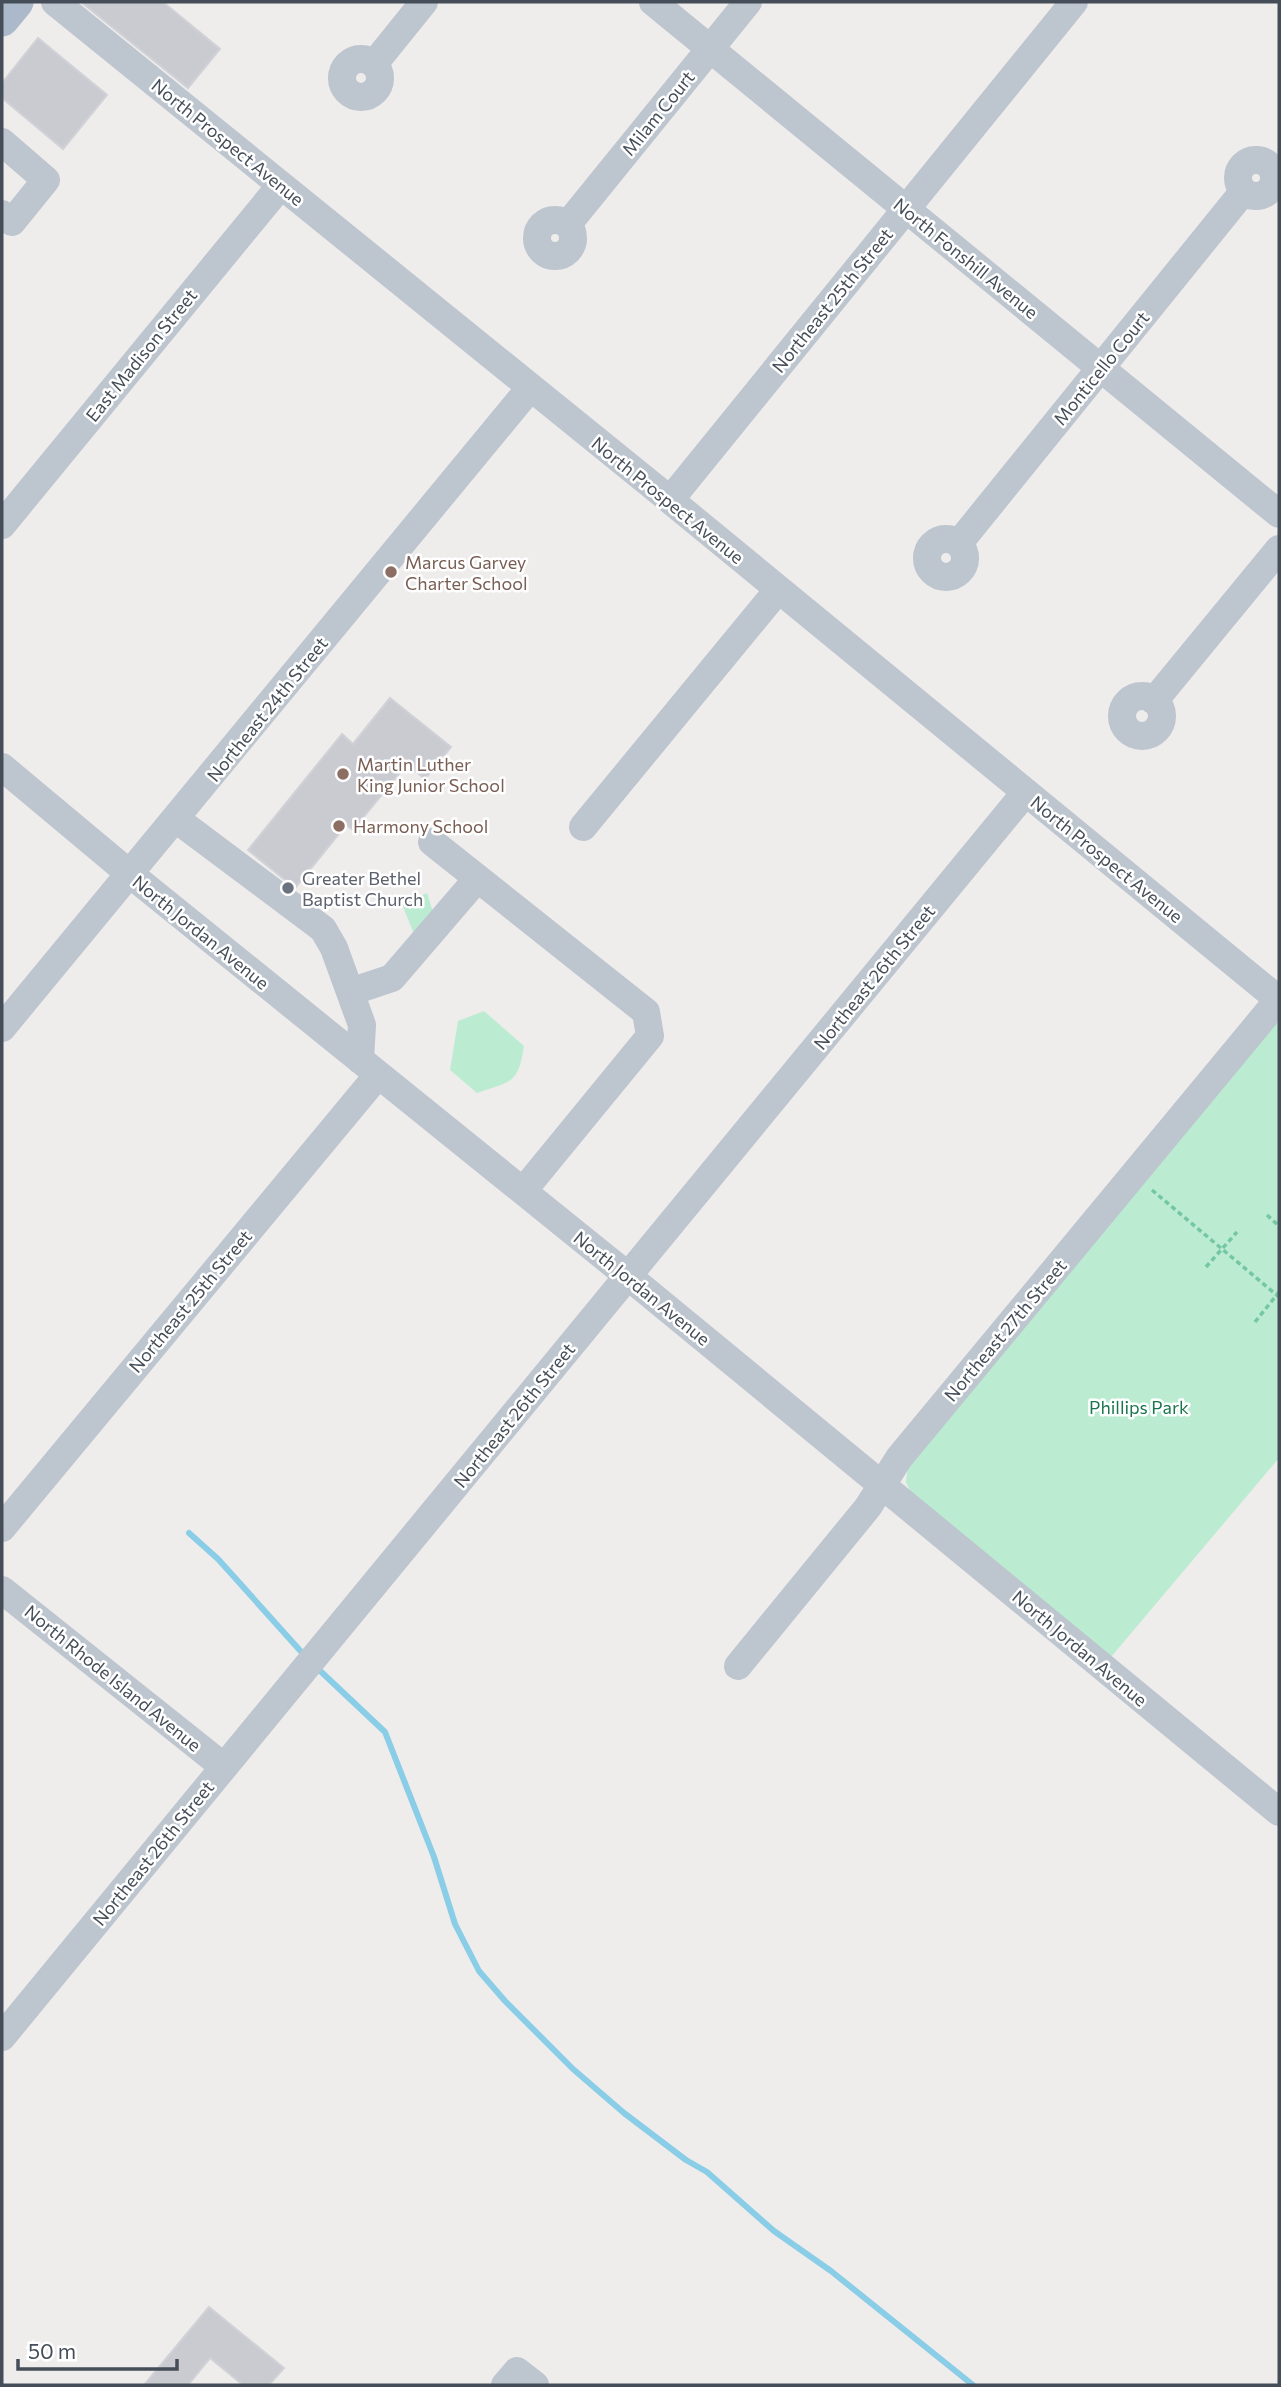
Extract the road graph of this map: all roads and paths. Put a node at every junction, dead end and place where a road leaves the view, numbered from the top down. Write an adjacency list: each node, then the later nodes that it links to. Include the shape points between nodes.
1 (16, 2): 7 (main road)
2 (55, 2): 11 (street, North Prospect Avenue)
3 (424, 2): 9 (street)
4 (653, 2): 8 (street, North Fonshill Avenue)
5 (748, 2): 8 (street, Milam Court)
6 (1074, 2): 13 (street, Northeast 25th Street)
7 (2, 19)
8 (710, 49): 13 (street, North Fonshill Avenue); 15 (street, Milam Court)
9 (374, 64)
10 (2, 142): 14 (street, via 46,180 12,222)
11 (281, 185): 17 (street, North Prospect Avenue); 20 (street, East Madison Street)
12 (1244, 192): 16 (street, Monticello Court)
13 (906, 209): 16 (street, North Fonshill Avenue); 18 (street, Northeast 25th Street)
14 (2, 214)
15 (568, 224)
16 (1101, 368): 19 (street, North Fonshill Avenue); 21 (street, Monticello Court)
17 (530, 388): 18 (street, North Prospect Avenue); 27 (street, Northeast 24th Street)
18 (670, 500): 23 (street, North Prospect Avenue)
19 (1279, 514)
20 (2, 525)
21 (959, 543)
22 (1279, 549): 24 (street)
23 (778, 590): 26 (street, North Prospect Avenue); 28 (street)
24 (1154, 701)
25 (2, 767): 30 (street, North Jordan Avenue)
26 (1026, 793): 33 (street, North Prospect Avenue); 43 (street, Northeast 26th Street)
27 (176, 819): 30 (street, Northeast 24th Street); 32 (street, via 323,929)
28 (583, 827)
29 (432, 842): 31 (street)
30 (130, 874): 34 (street, Northeast 24th Street); 35 (street, North Jordan Avenue)
31 (477, 879): 32 (street, via 392,978); 37 (street, via 646,1013 650,1035)
32 (350, 992): 35 (street, via 362,1025)
33 (1279, 1000): 36 (street, Northeast 27th Street)
34 (2, 1028)
35 (369, 1067): 37 (street, North Jordan Avenue); 47 (street, Northeast 25th Street)
36 (1133, 1175): 41 (path); 46 (street, Northeast 27th Street, via 899,1458)
37 (523, 1191): 43 (street, North Jordan Avenue)
38 (1267, 1215): 39 (path)
39 (1279, 1226)
40 (1237, 1232): 41 (path)
41 (1222, 1250): 42 (path); 44 (path)
42 (1206, 1267)
43 (628, 1276): 46 (street, North Jordan Avenue); 50 (street, Northeast 26th Street)
44 (1278, 1295): 45 (path)
45 (1255, 1322)
46 (883, 1484): 49 (street, Northeast 27th Street); 51 (street, North Jordan Avenue)
47 (2, 1528)
48 (2, 1590): 50 (street, North Rhode Island Avenue)
49 (738, 1666)
50 (224, 1767): 52 (street, Northeast 26th Street)
51 (1279, 1812)
52 (2, 2037)
53 (505, 2385): 54 (street, via 517,2371)
54 (535, 2385)

